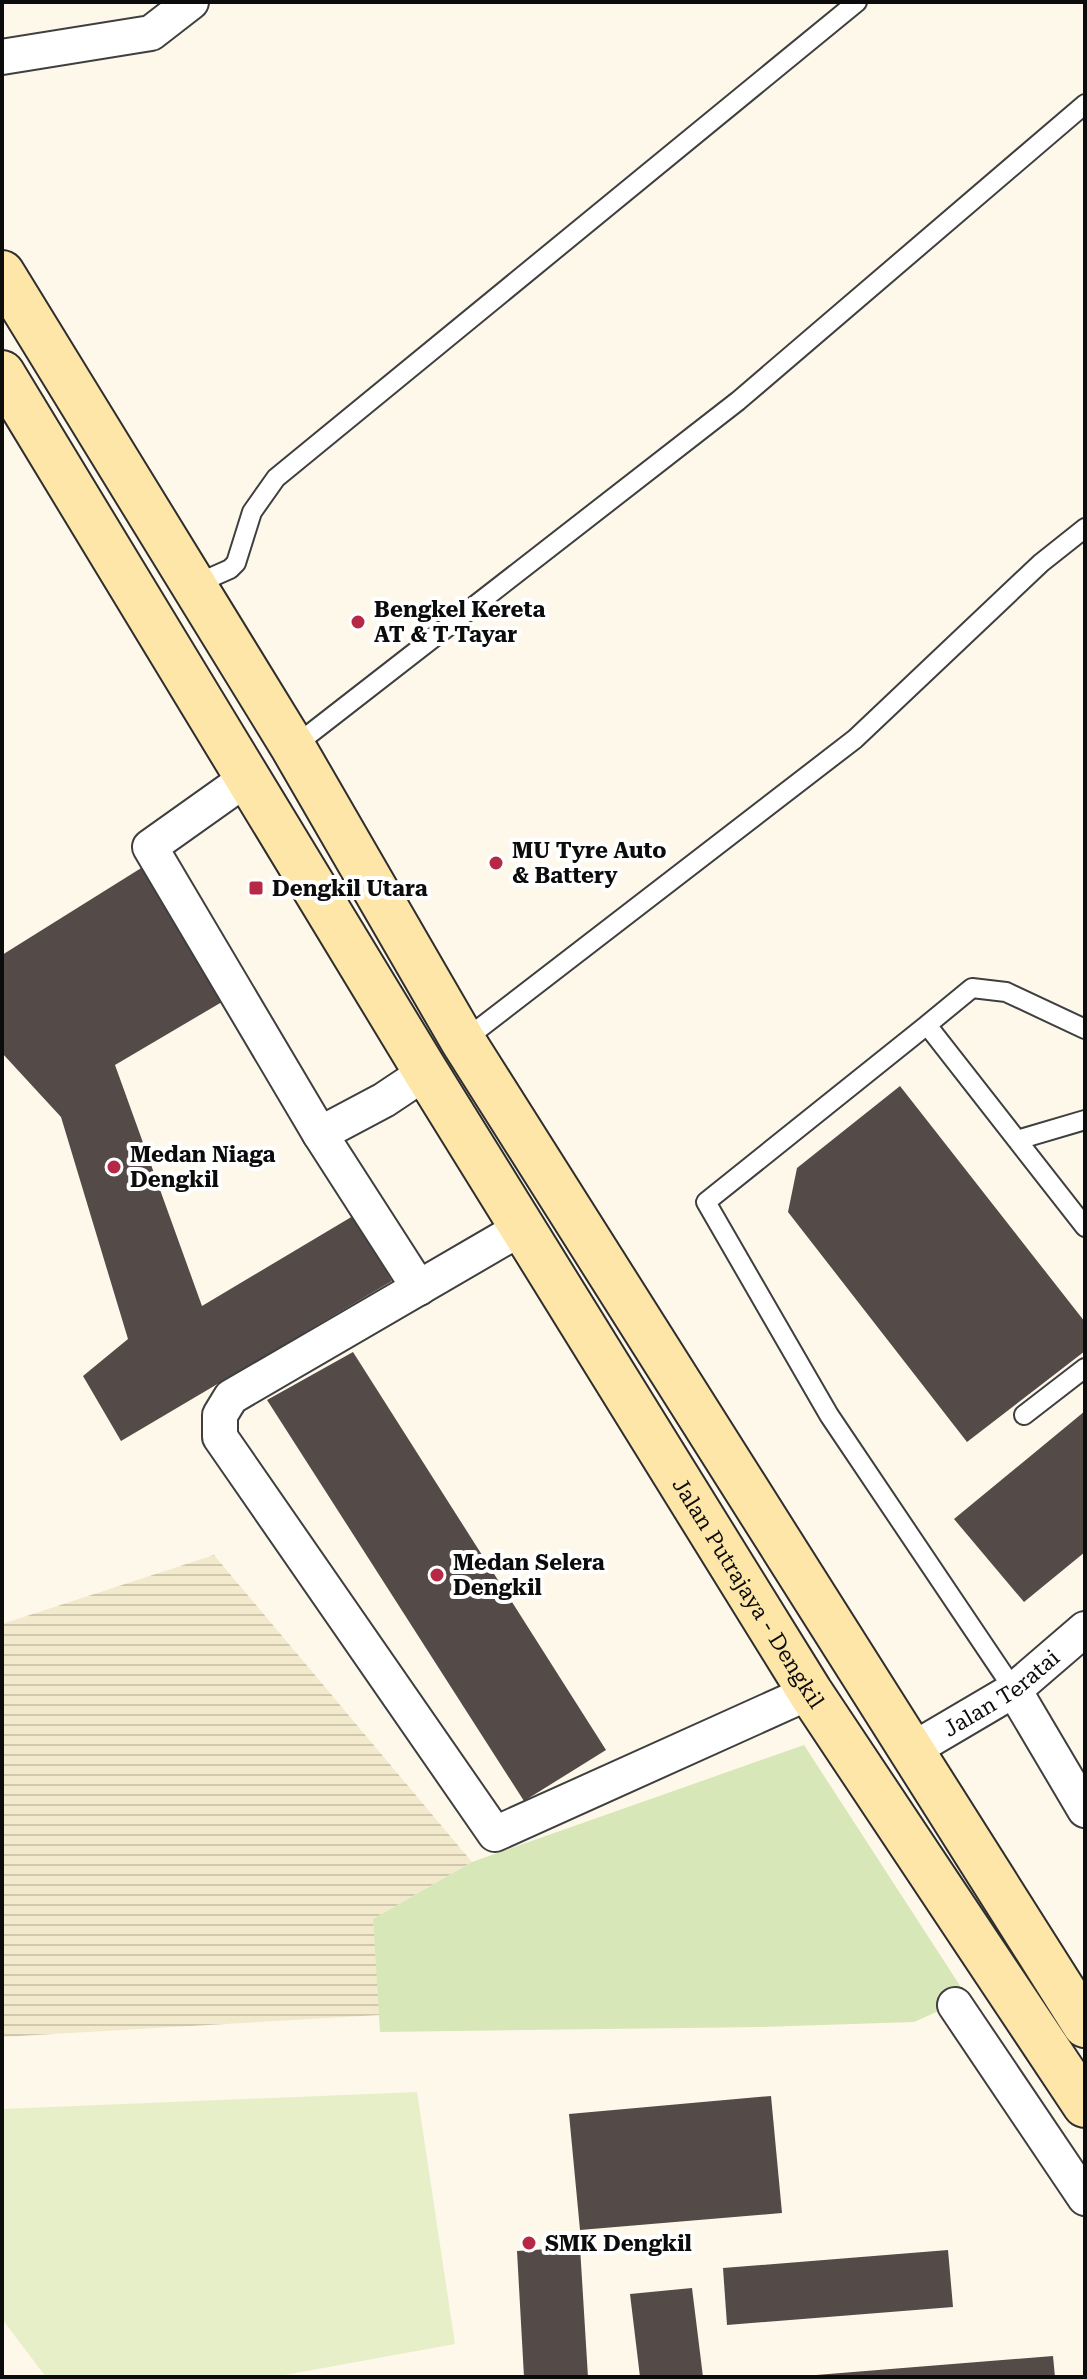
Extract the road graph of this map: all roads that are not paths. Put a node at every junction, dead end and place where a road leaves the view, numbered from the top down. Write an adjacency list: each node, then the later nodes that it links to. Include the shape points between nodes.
1 (191, 2): 3 (street, via 151,33)
2 (857, 2): 8 (lane, via 276,478 252,512 236,563)
3 (2, 57)
4 (1085, 104): 9 (lane, via 738,401)
5 (2, 273): 8 (main road)
6 (2, 373): 10 (main road, Jalan Putrajaya - Dengkil)
7 (1085, 528): 13 (lane, via 855,739)
8 (194, 585): 9 (main road)
9 (293, 747): 13 (main road)
10 (247, 778): 14 (main road, Jalan Putrajaya - Dengkil); 16 (street, via 150,847)
11 (927, 1025): 12 (lane, via 972,988 1006,992); 17 (lane); 24 (lane, via 706,1202 829,1415)
12 (1085, 1029)
13 (463, 1041): 26 (main road)
14 (426, 1072): 16 (street); 18 (main road, Jalan Putrajaya - Dengkil)
15 (1085, 1120): 17 (lane)
16 (320, 1134): 20 (street)
17 (1017, 1140): 19 (lane)
18 (523, 1227): 20 (street); 25 (main road, Jalan Putrajaya - Dengkil)
19 (1085, 1227)
20 (419, 1288): 25 (street, via 231,1397 220,1415 220,1437 495,1834)
21 (1085, 1368): 22 (lane)
22 (1024, 1415)
23 (1085, 1629): 24 (street, Jalan Teratai)
24 (1014, 1690): 26 (street, Jalan Teratai); 27 (street)
25 (810, 1692): 30 (main road, Jalan Putrajaya - Dengkil)
26 (912, 1750): 29 (main road)
27 (1085, 1810)
28 (955, 2005): 31 (street)
29 (1085, 2025)
30 (1076, 2092): 31 (street)
31 (1023, 2107): 32 (street)
32 (1085, 2198)

